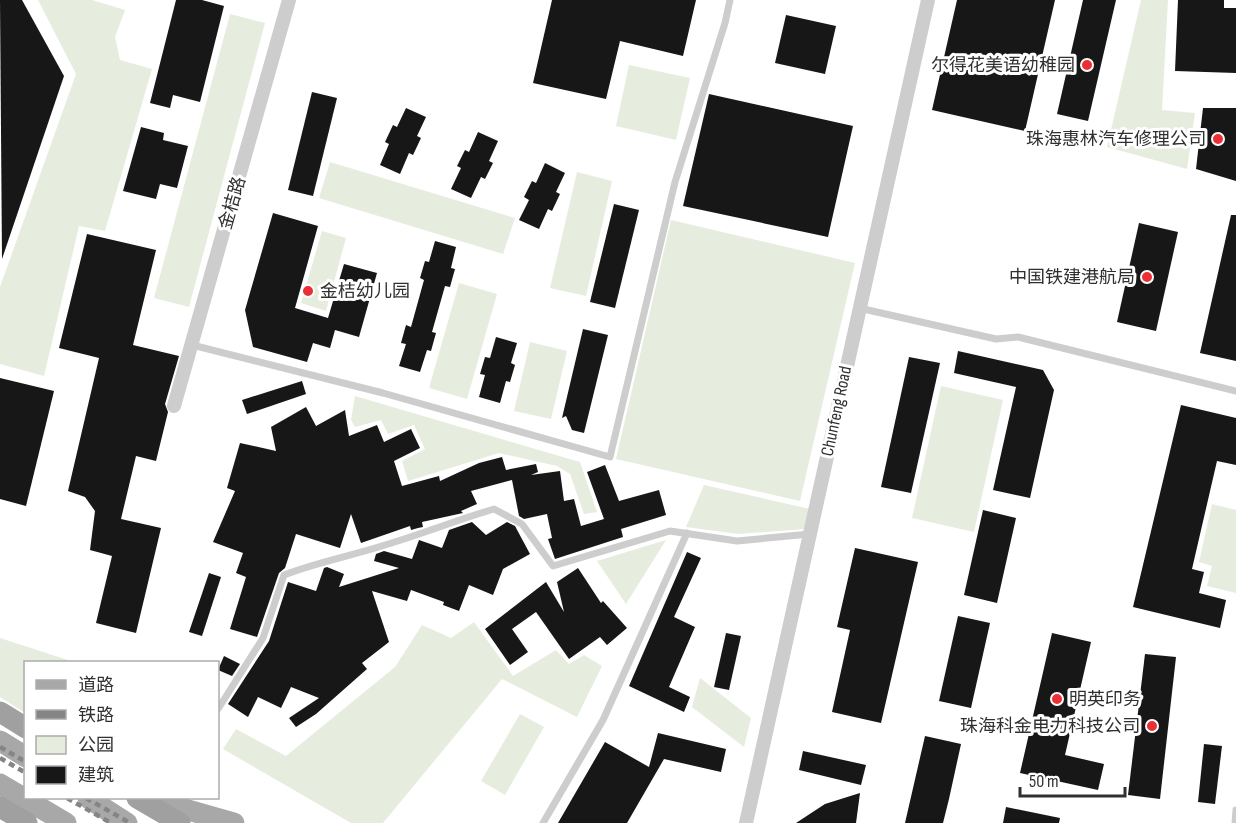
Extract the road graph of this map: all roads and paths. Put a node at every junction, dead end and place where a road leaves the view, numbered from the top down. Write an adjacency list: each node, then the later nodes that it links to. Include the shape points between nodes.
1 (289, 0): 5 (street, 金桔路)
2 (730, 0): 5 (lane, via 675,182 610,457 383,393)
3 (928, 0): 4 (street, Chunfeng Road)
4 (858, 308): 6 (lane, via 996,339 1018,337); 9 (street, Chunfeng Road)
5 (191, 345): 7 (street, 金桔路)
6 (1236, 392)
7 (174, 406)
8 (687, 533): 9 (lane, via 737,541); 10 (lane, via 670,531 552,566 522,524 494,509 383,546 317,562 284,575 263,638); 28 (lane, via 603,720)
9 (810, 534): 29 (street, Chunfeng Road)
10 (219, 707)
11 (0, 712): 12 (highway)
12 (24, 727)
13 (0, 741): 14 (main road)
14 (24, 756)
15 (0, 784): 16 (main road)
16 (24, 798)
17 (25, 799): 23 (main road)
18 (90, 799): 25 (main road)
19 (139, 799): 26 (highway)
20 (150, 799): 27 (main road)
21 (0, 807): 24 (highway)
22 (1236, 810): 30 (lane)
23 (63, 822)
24 (27, 823)
25 (127, 823)
26 (180, 823)
27 (234, 823)
28 (543, 823)
29 (746, 823)
30 (1234, 823)

